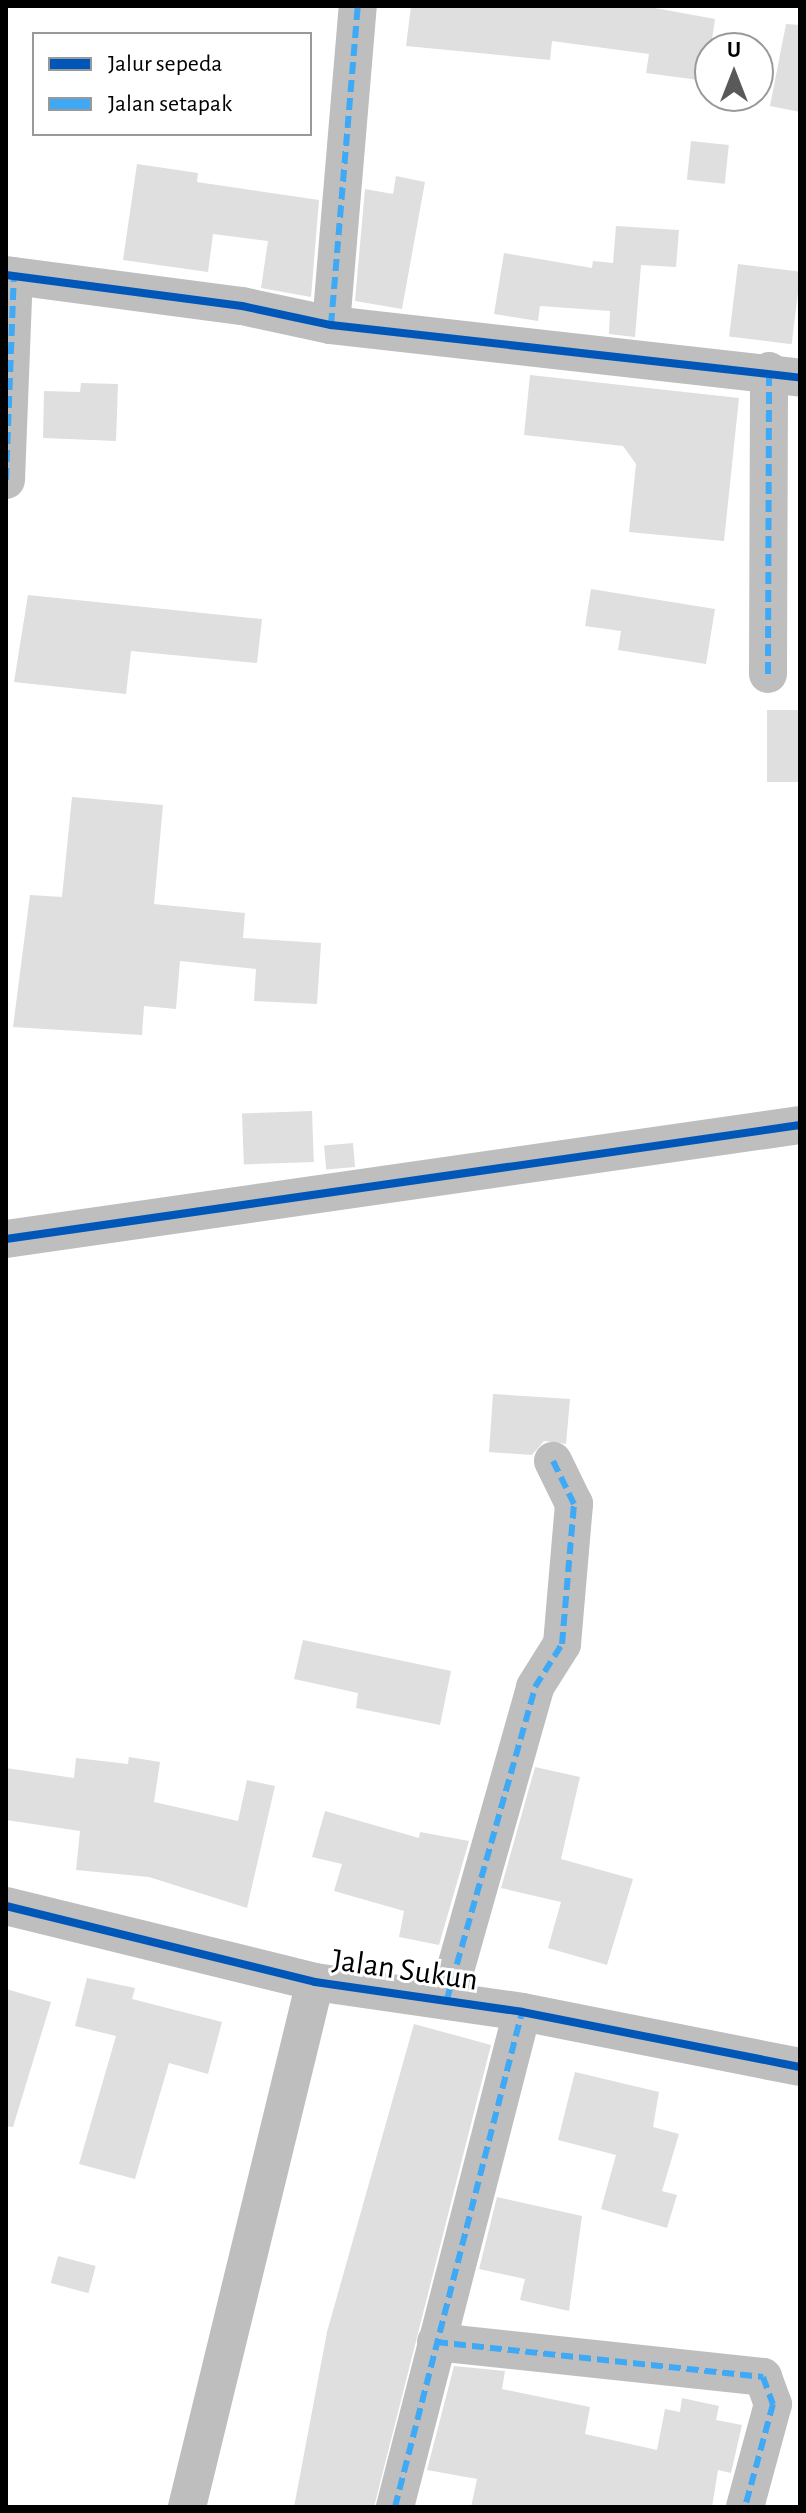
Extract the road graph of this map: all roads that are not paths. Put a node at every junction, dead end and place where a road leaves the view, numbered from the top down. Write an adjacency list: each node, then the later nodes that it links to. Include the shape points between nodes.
1 (358, 6): 3 (street)
2 (10, 276): 3 (street, via 242,306); 5 (street)
3 (331, 325): 4 (street)
4 (785, 375): 6 (street)
5 (6, 480)
6 (768, 674)
7 (800, 1125): 8 (street)
8 (6, 1239)
9 (553, 1461): 12 (street, via 574,1504 562,1644 535,1687)
10 (6, 1906): 11 (street, Jalan Sukun)
11 (315, 1982): 12 (street, Jalan Sukun); 16 (street)
12 (447, 1999): 13 (street, Jalan Sukun)
13 (522, 2012): 14 (street, Jalan Sukun); 15 (street)
14 (800, 2067)
15 (436, 2342): 17 (street); 18 (street, via 763,2377 773,2404)
16 (187, 2507)
17 (395, 2507)
18 (745, 2507)

